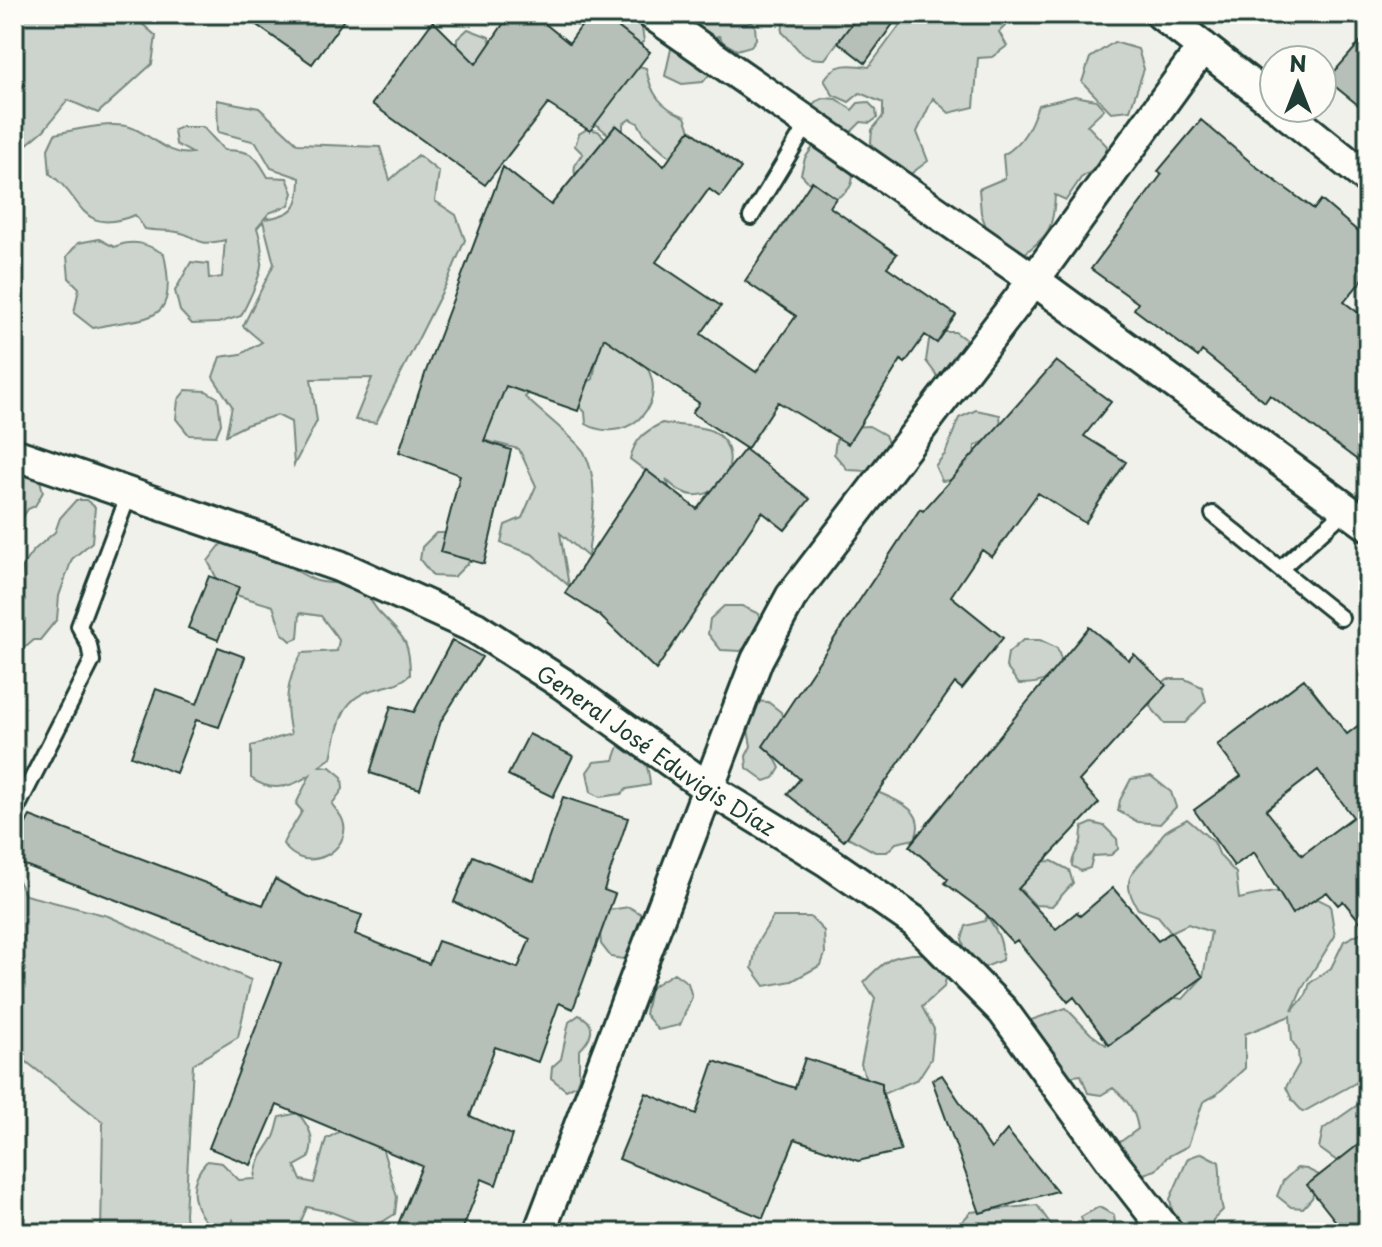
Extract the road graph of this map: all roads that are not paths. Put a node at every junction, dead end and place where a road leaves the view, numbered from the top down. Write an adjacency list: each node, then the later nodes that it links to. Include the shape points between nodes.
1 (652, 14): 5 (street)
2 (1161, 14): 3 (street)
3 (1203, 47): 4 (street); 9 (street)
4 (1258, 90)
5 (808, 123): 8 (lane); 9 (street)
6 (1300, 124): 7 (street)
7 (1368, 179)
8 (751, 217)
9 (1034, 280): 13 (street); 16 (street, via 791,597 757,660)
10 (14, 454): 11 (street, General José Eduvigis Díaz)
11 (129, 494): 16 (street, General José Eduvigis Díaz, via 339,566 476,628); 17 (lane, via 79,626 92,661)
12 (1213, 514): 14 (lane)
13 (1357, 517): 14 (lane)
14 (1280, 569): 15 (lane)
15 (1341, 618)
16 (708, 788): 18 (street); 19 (street, General José Eduvigis Díaz, via 915,922 1003,1011)
17 (19, 804)
18 (539, 1233)
19 (1168, 1233)

